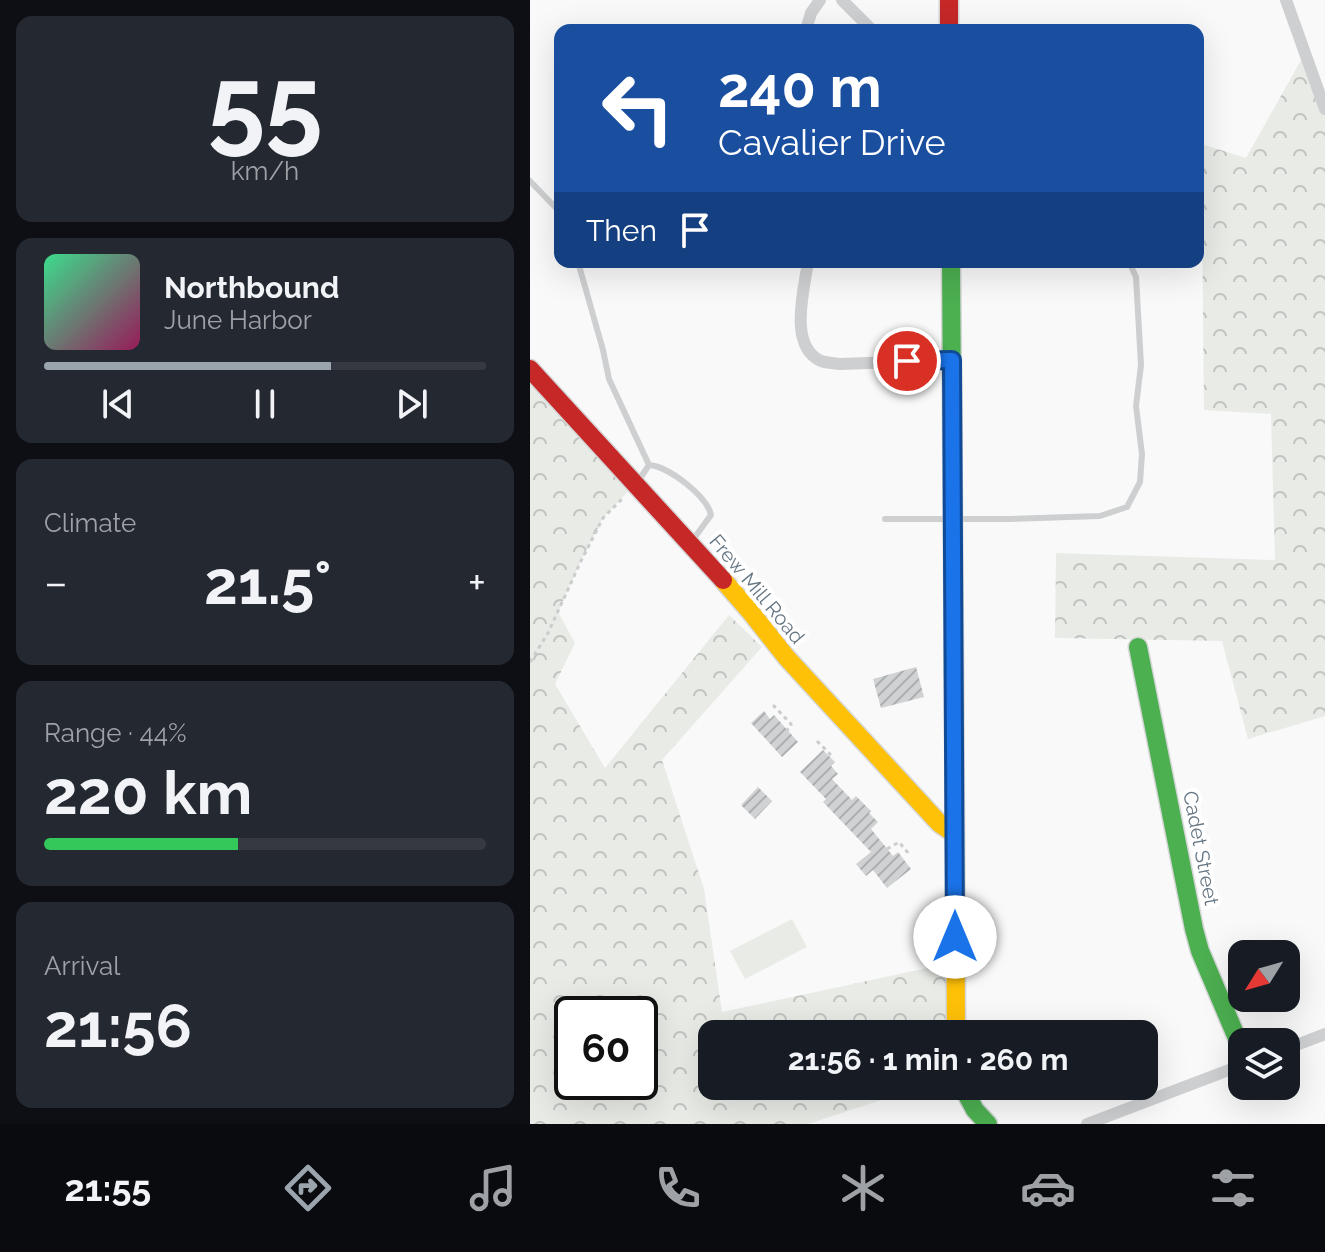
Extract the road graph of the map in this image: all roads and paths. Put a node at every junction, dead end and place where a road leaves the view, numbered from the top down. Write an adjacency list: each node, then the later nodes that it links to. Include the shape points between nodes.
1 (820, 0): 5 (street)
2 (842, 0): 6 (street)
3 (949, 0): 7 (street)
4 (1286, 0): 8 (street)
5 (808, 24)
6 (866, 24)
7 (949, 24)
8 (1325, 109)
9 (530, 181): 10 (lane)
10 (554, 206)
11 (580, 268): 17 (lane, via 609,379)
12 (807, 268): 15 (street, via 801,329 812,355 840,364)
13 (951, 268): 15 (street)
14 (1132, 268): 20 (lane, via 1142,454 1140,482 1127,507 1100,516)
15 (952, 360): 20 (street)
16 (530, 369): 18 (street, Frew Mill Road)
17 (649, 465): 18 (lane); 21 (lane, via 670,473 710,509)
18 (636, 483): 21 (street, Frew Mill Road); 23 (path, via 603,518)
19 (885, 519): 20 (lane)
20 (953, 520): 28 (street)
21 (690, 544): 28 (street, Frew Mill Road, via 787,658)
22 (1138, 647): 32 (street, Cadet Street, via 1194,929)
23 (530, 662)
24 (773, 705): 25 (path, via 791,724)
25 (787, 730)
26 (817, 741): 27 (path)
27 (828, 756)
28 (955, 834): 31 (street)
29 (887, 849): 30 (path, via 899,842)
30 (909, 854)
31 (956, 1020)
32 (1233, 1028)
33 (1325, 1034): 34 (street)
34 (1300, 1044)
35 (1228, 1070): 38 (street)
36 (970, 1100): 37 (street)
37 (988, 1124)
38 (1087, 1124)

